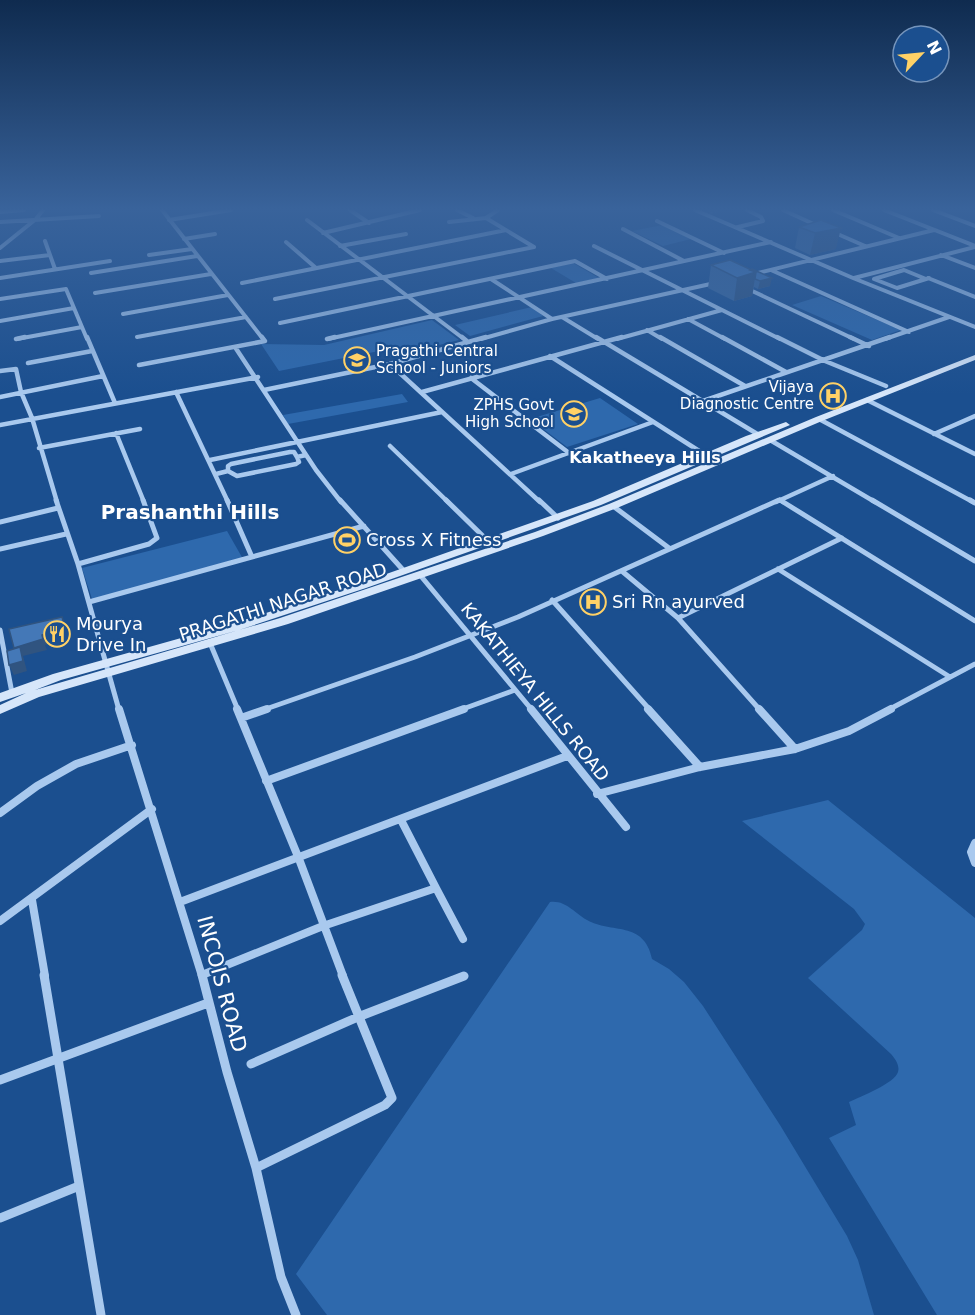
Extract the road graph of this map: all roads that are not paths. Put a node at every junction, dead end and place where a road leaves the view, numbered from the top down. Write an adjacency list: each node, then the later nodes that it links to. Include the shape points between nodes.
1 (42, 271): 22 (street)
2 (101, 271): 17 (street)
3 (209, 271): 18 (street)
4 (299, 271): 26 (street)
5 (374, 271): 20 (street)
6 (415, 271): 20 (street)
7 (527, 271): 23 (street)
8 (593, 271): 24 (street)
9 (641, 271): 24 (street)
10 (643, 271): 29 (street)
11 (764, 271): 19 (street)
12 (773, 271): 51 (street)
13 (837, 271): 21 (street)
14 (884, 271): 21 (street)
15 (892, 271): 25 (street, via 874,279 897,288)
16 (909, 271): 25 (street)
17 (91, 273)
18 (211, 274): 30 (street); 31 (street)
19 (749, 275)
20 (382, 278): 34 (street); 36 (street)
21 (853, 278): 43 (street)
22 (0, 279)
23 (491, 279): 34 (street); 35 (street)
24 (607, 279): 35 (street)
25 (928, 279): 32 (street)
26 (242, 283)
27 (717, 283): 29 (street)
28 (740, 285): 57 (street)
29 (682, 291): 38 (street); 42 (street)
30 (95, 293)
31 (228, 295): 39 (street); 40 (street)
32 (975, 297)
33 (0, 298): 37 (street, via 66,289)
34 (407, 298): 41 (street); 47 (street)
35 (521, 298): 41 (street); 45 (street)
36 (275, 299)
37 (74, 308): 46 (street); 48 (street)
38 (722, 310): 44 (street); 63 (street)
39 (123, 314)
40 (246, 317): 52 (street); 58 (street, via 265,341)
41 (435, 317): 54 (street); 55 (street)
42 (562, 317): 45 (street); 56 (street)
43 (949, 317): 49 (street); 51 (street)
44 (687, 318): 50 (street); 68 (street)
45 (552, 319): 55 (street)
46 (0, 321)
47 (280, 323)
48 (82, 327): 53 (street); 59 (street)
49 (975, 327)
50 (646, 330): 56 (street); 72 (street)
51 (909, 332): 57 (street)
52 (137, 337)
53 (16, 339)
54 (327, 339)
55 (468, 342): 65 (street)
56 (603, 342): 61 (street); 80 (street)
57 (869, 346): 63 (street)
58 (235, 347): 66 (street); 70 (street)
59 (93, 351): 64 (street); 69 (street)
60 (975, 351): 73 (main road, PRAGATHI NAGAR ROAD)
61 (550, 356): 71 (street); 86 (street)
62 (975, 357): 79 (main road, PRAGATHI NAGAR ROAD)
63 (825, 361): 68 (street); 73 (street)
64 (28, 363)
65 (390, 364): 74 (street); 77 (street)
66 (139, 365)
67 (0, 371): 75 (street, INCOIS ROAD, via 16,369)
68 (786, 372): 72 (street)
69 (103, 376): 75 (street); 81 (street)
70 (258, 377): 74 (street); 76 (street)
71 (471, 378): 77 (street); 96 (street)
72 (745, 386): 80 (street)
73 (886, 386): 91 (main road, PRAGATHI NAGAR ROAD)
74 (264, 390): 93 (street)
75 (21, 392): 78 (street); 84 (street, INCOIS ROAD)
76 (176, 392): 81 (street); 101 (street)
77 (422, 392): 82 (street)
78 (0, 397)
79 (867, 400): 85 (main road, PRAGATHI NAGAR ROAD); 90 (street)
80 (703, 401): 91 (street)
81 (115, 403): 84 (street)
82 (442, 412): 93 (street); 104 (street)
83 (975, 416): 90 (street)
84 (32, 418): 87 (street); 95 (street, INCOIS ROAD)
85 (819, 419): 92 (main road, PRAGATHI NAGAR ROAD); 107 (street)
86 (654, 422): 96 (street); 99 (street)
87 (0, 424)
88 (140, 429): 89 (street)
89 (116, 433): 95 (street); 120 (street, via 157,538 149,544)
90 (934, 434): 97 (street)
91 (759, 435): 99 (main road, PRAGATHI NAGAR ROAD)
92 (770, 440): 105 (street); 108 (main road, PRAGATHI NAGAR ROAD)
93 (298, 443): 98 (street); 101 (street)
94 (390, 446): 115 (street)
95 (39, 448): 109 (street, INCOIS ROAD)
96 (568, 453): 104 (street)
97 (975, 454)
98 (306, 455): 100 (street); 112 (street)
99 (707, 456): 110 (main road, PRAGATHI NAGAR ROAD)
100 (297, 457): 102 (street, via 290,452 231,464); 102 (street, via 296,464 247,474 233,476)
101 (210, 460): 103 (street)
102 (228, 471): 103 (street)
103 (216, 474): 118 (street)
104 (511, 474): 110 (street)
105 (833, 476): 106 (street); 119 (street)
106 (780, 500): 114 (street); 117 (street)
107 (975, 503)
108 (613, 507): 117 (street); 124 (main road, PRAGATHI NAGAR ROAD)
109 (58, 508): 111 (street); 113 (street, INCOIS ROAD)
110 (558, 518): 115 (main road, PRAGATHI NAGAR ROAD)
111 (0, 522)
112 (364, 526): 118 (street); 122 (street)
113 (66, 534): 116 (street); 120 (street, INCOIS ROAD)
114 (842, 538): 121 (street); 128 (street)
115 (489, 542): 122 (main road, PRAGATHI NAGAR ROAD)
116 (0, 549)
117 (669, 549): 123 (street)
118 (252, 557): 126 (street)
119 (975, 561)
120 (78, 564): 126 (street, INCOIS ROAD)
121 (778, 569): 127 (street); 134 (street)
122 (404, 572): 133 (main road, PRAGATHI NAGAR ROAD)
123 (623, 572): 125 (street); 127 (street)
124 (420, 575): 130 (street, KAKATHIEYA HILLS ROAD); 131 (main road, PRAGATHI NAGAR ROAD)
125 (552, 600): 130 (street); 143 (street)
126 (88, 602): 133 (street, INCOIS ROAD)
127 (678, 618): 141 (street)
128 (975, 621)
129 (0, 630): 136 (street)
130 (472, 635): 135 (street, KAKATHIEYA HILLS ROAD); 139 (street)
131 (210, 643): 133 (main road, PRAGATHI NAGAR ROAD); 139 (street)
132 (975, 664): 134 (street)
133 (107, 670): 136 (main road, PRAGATHI NAGAR ROAD, via 57,677); 138 (main road, PRAGATHI NAGAR ROAD); 140 (street, INCOIS ROAD)
134 (950, 677): 141 (street, via 849,731)
135 (515, 690): 142 (street, KAKATHIEYA HILLS ROAD); 144 (street)
136 (12, 693): 137 (main road, PRAGATHI NAGAR ROAD)
137 (0, 698)
138 (0, 710)
139 (241, 718): 144 (street)
140 (132, 745): 146 (street, INCOIS ROAD); 147 (street, via 76,764)
141 (795, 750): 143 (street)
142 (567, 756): 145 (street, KAKATHIEYA HILLS ROAD); 148 (street)
143 (700, 767): 145 (street)
144 (266, 781): 151 (street)
145 (597, 794): 149 (street, KAKATHIEYA HILLS ROAD)
146 (152, 809): 154 (street); 155 (street, INCOIS ROAD)
147 (0, 813)
148 (401, 820): 151 (street); 153 (street)
149 (626, 827)
150 (975, 843): 152 (street, via 971,852)
151 (299, 859): 155 (street); 157 (street)
152 (975, 863)
153 (436, 888): 157 (street); 158 (street)
154 (32, 900): 156 (street); 163 (street)
155 (180, 902): 159 (street, INCOIS ROAD)
156 (0, 921)
157 (323, 926): 159 (street); 162 (street)
158 (463, 939)
159 (202, 975): 161 (street, INCOIS ROAD)
160 (464, 976): 162 (street)
161 (208, 1003): 163 (street); 166 (street, INCOIS ROAD)
162 (358, 1017): 164 (street); 166 (street, via 392,1098 385,1105)
163 (58, 1059): 165 (street); 167 (street)
164 (251, 1064)
165 (0, 1080)
166 (256, 1168): 170 (street, INCOIS ROAD, via 281,1277)
167 (79, 1186): 168 (street); 169 (street)
168 (0, 1218)
169 (101, 1315)
170 (296, 1315)

